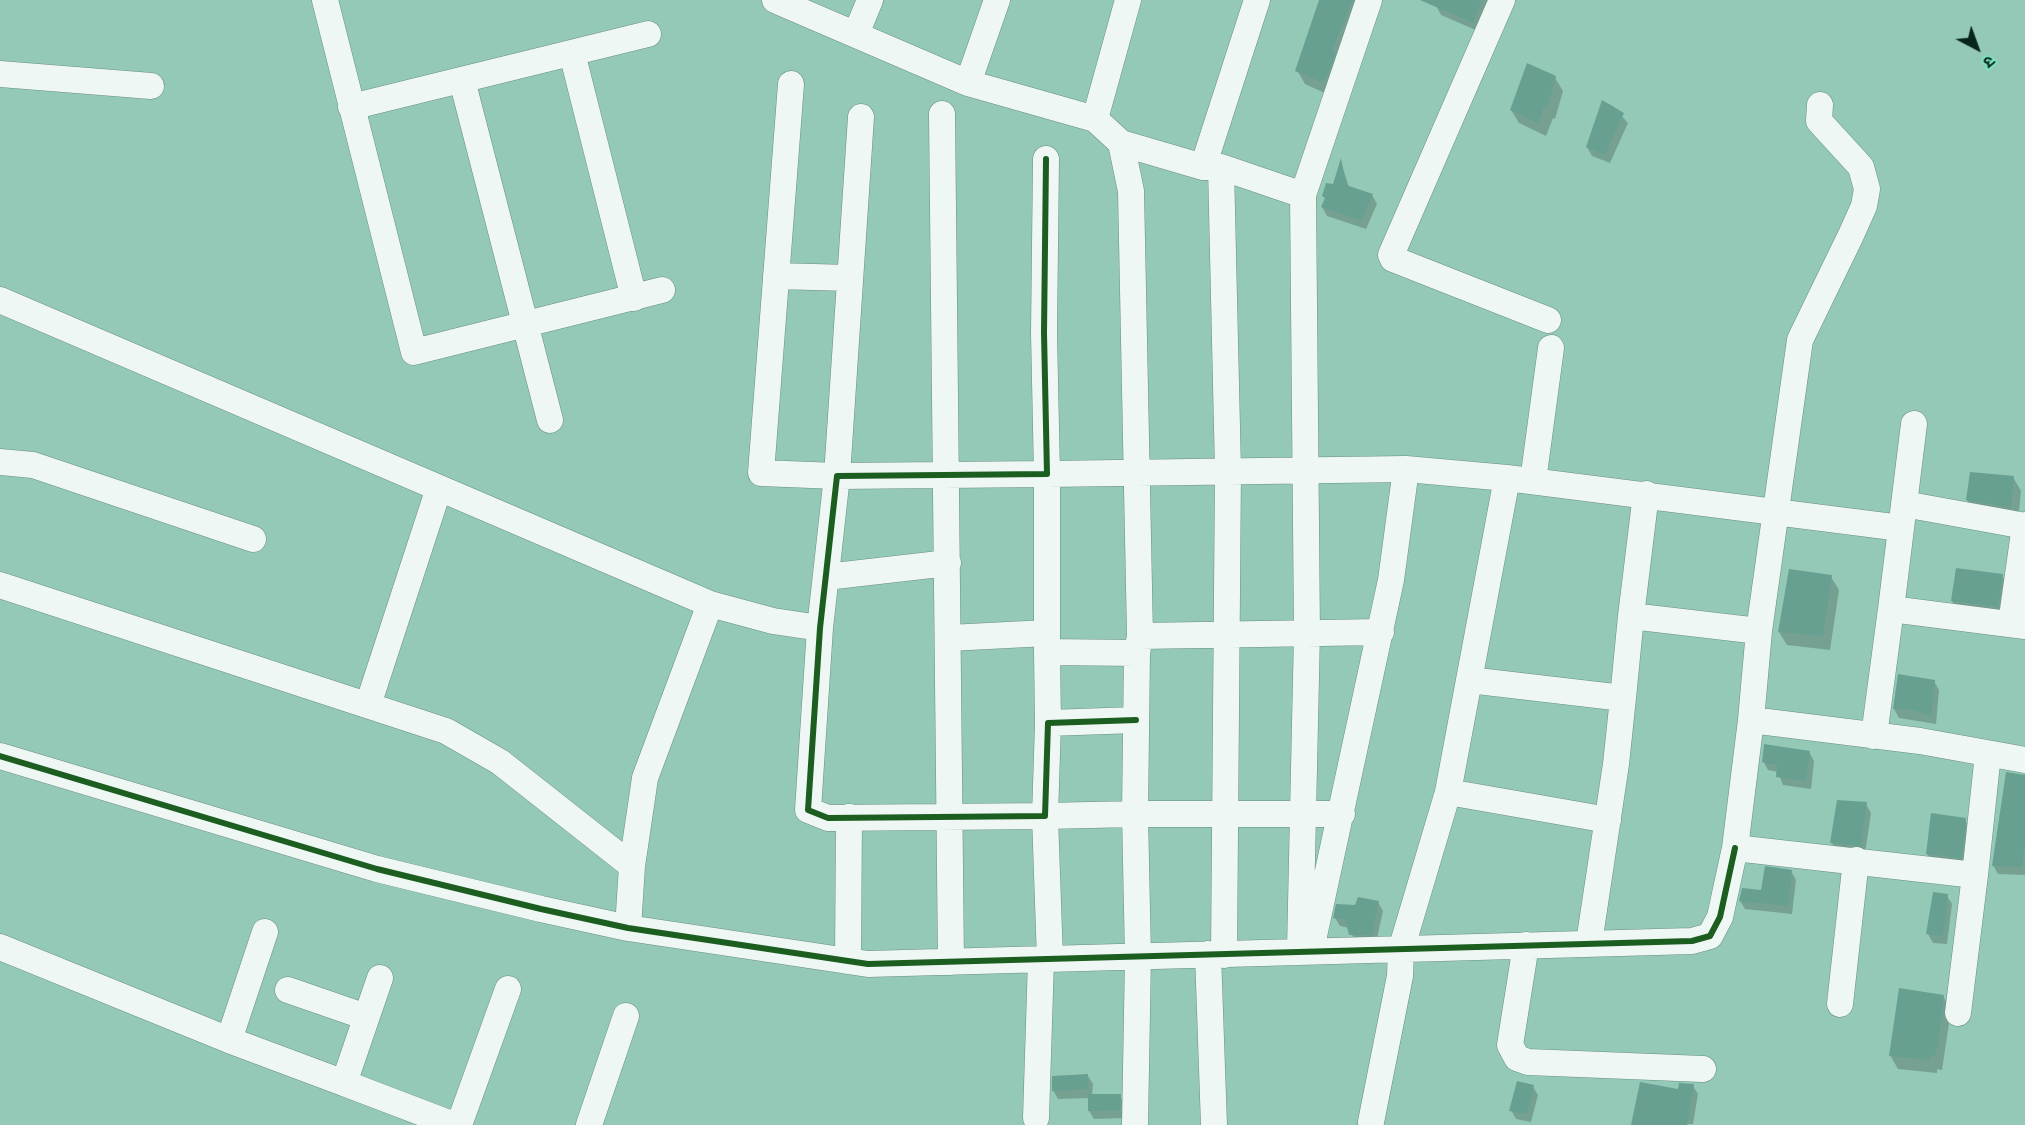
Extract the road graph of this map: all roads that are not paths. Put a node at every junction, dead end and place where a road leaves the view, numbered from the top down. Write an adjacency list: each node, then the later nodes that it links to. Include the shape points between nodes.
1 (325, 0): 18 (street)
2 (776, 0): 10 (street)
3 (870, 0): 10 (street)
4 (997, 0): 14 (street)
5 (1128, 0): 21 (street)
6 (1257, 0): 24 (street)
7 (1369, 0): 25 (street)
8 (1502, 0): 31 (street, via 1391,255)
9 (648, 34): 11 (street)
10 (856, 34): 14 (street)
11 (572, 53): 13 (street); 29 (street)
12 (0, 74): 16 (street)
13 (462, 80): 18 (street); 32 (street)
14 (968, 83): 21 (street)
15 (791, 84): 26 (street)
16 (151, 86)
17 (1820, 105): 48 (street, via 1819,121 1861,167 1868,189 1851,236 1800,340)
18 (351, 107): 32 (street, via 414,352)
19 (942, 114): 43 (street)
20 (861, 117): 27 (street)
21 (1095, 119): 22 (street)
22 (1121, 143): 24 (street); 40 (street, via 1131,191)
23 (1046, 159): 41 (street)
24 (1212, 167): 25 (street); 39 (street)
25 (1303, 195): 38 (street)
26 (776, 276): 27 (street); 42 (street, via 761,473)
27 (850, 278): 42 (street)
28 (662, 290): 29 (street)
29 (634, 297): 32 (street)
30 (0, 300): 46 (street)
31 (1548, 320)
32 (525, 325): 34 (street)
33 (1551, 348): 45 (street)
34 (550, 420)
35 (1914, 424): 49 (street)
36 (0, 462): 51 (street, via 33,465)
37 (1406, 469): 38 (street); 44 (street); 61 (street)
38 (1305, 470): 39 (street); 62 (street)
39 (1228, 471): 40 (street); 63 (street)
40 (1136, 472): 41 (street); 66 (street)
41 (1047, 474): 43 (street); 65 (street)
42 (837, 476): 43 (street); 53 (street)
43 (948, 477): 52 (street)
44 (1507, 477): 45 (street); 67 (street)
45 (1533, 481): 47 (street)
46 (440, 488): 55 (street); 69 (street)
47 (1646, 494): 48 (street); 57 (street)
48 (1775, 512): 49 (street); 60 (street)
49 (1902, 516): 50 (street); 56 (street)
50 (2025, 525): 58 (street)
51 (253, 538)
52 (948, 563): 53 (street); 64 (street)
53 (826, 578): 59 (street)
54 (0, 585): 69 (street)
55 (710, 604): 59 (street, via 773,621); 88 (street, via 645,777)
56 (1891, 609): 58 (street); 73 (street)
57 (1631, 616): 60 (street); 68 (street)
58 (2018, 625)
59 (820, 628): 84 (street, via 808,810 828,818)
60 (1759, 631): 71 (street)
61 (1381, 632): 62 (street); 81 (street)
62 (1307, 633): 63 (street); 80 (street)
63 (1227, 635): 66 (street); 79 (street)
64 (949, 638): 65 (street); 82 (street)
65 (1047, 643): 66 (street); 72 (street)
66 (1139, 644): 70 (street)
67 (1469, 680): 68 (street); 77 (street)
68 (1623, 698): 85 (street)
69 (368, 705): 88 (street, via 446,731 500,762)
70 (1136, 720): 72 (street); 78 (street)
71 (1751, 720): 73 (street); 86 (street)
72 (1048, 723): 83 (street)
73 (1874, 736): 74 (street)
74 (1988, 754): 76 (street); 89 (street)
75 (0, 756): 90 (street, via 377,869)
76 (2025, 760)
77 (1448, 792): 85 (street); 96 (street)
78 (1135, 814): 79 (street); 83 (street); 98 (street)
79 (1226, 814): 80 (street); 97 (street)
80 (1305, 814): 81 (street); 95 (street)
81 (1342, 814): 95 (street)
82 (950, 816): 83 (street); 84 (street); 101 (street)
83 (1045, 816): 100 (street)
84 (849, 817): 99 (street)
85 (1608, 820): 92 (street)
86 (1735, 848): 87 (street); 92 (street, via 1720,917 1710,936 1692,941)
87 (1856, 861): 89 (street); 105 (street)
88 (632, 866): 90 (street)
89 (1975, 875): 106 (street)
90 (628, 928): 99 (street)
91 (265, 932): 109 (street)
92 (1589, 943): 93 (street)
93 (1526, 945): 96 (street); 110 (street, via 1510,1045 1517,1058 1528,1062)
94 (0, 947): 109 (street)
95 (1305, 950): 96 (street); 97 (street)
96 (1401, 950): 113 (street, via 1400,975)
97 (1216, 955): 98 (street); 118 (street)
98 (1138, 957): 100 (street); 117 (street)
99 (848, 960): 101 (street, via 868,964)
100 (1046, 960): 101 (street); 112 (street)
101 (951, 962)
102 (380, 978): 108 (street)
103 (508, 989): 115 (street)
104 (288, 990): 108 (street)
105 (1840, 1004)
106 (1958, 1013)
107 (626, 1016): 116 (street)
108 (366, 1017): 111 (street)
109 (229, 1040): 111 (street)
110 (1704, 1069)
111 (344, 1083): 114 (street)
112 (1036, 1118)
113 (1371, 1122)
114 (454, 1125)
115 (459, 1125)
116 (589, 1125)
117 (1135, 1125)
118 (1214, 1125)

